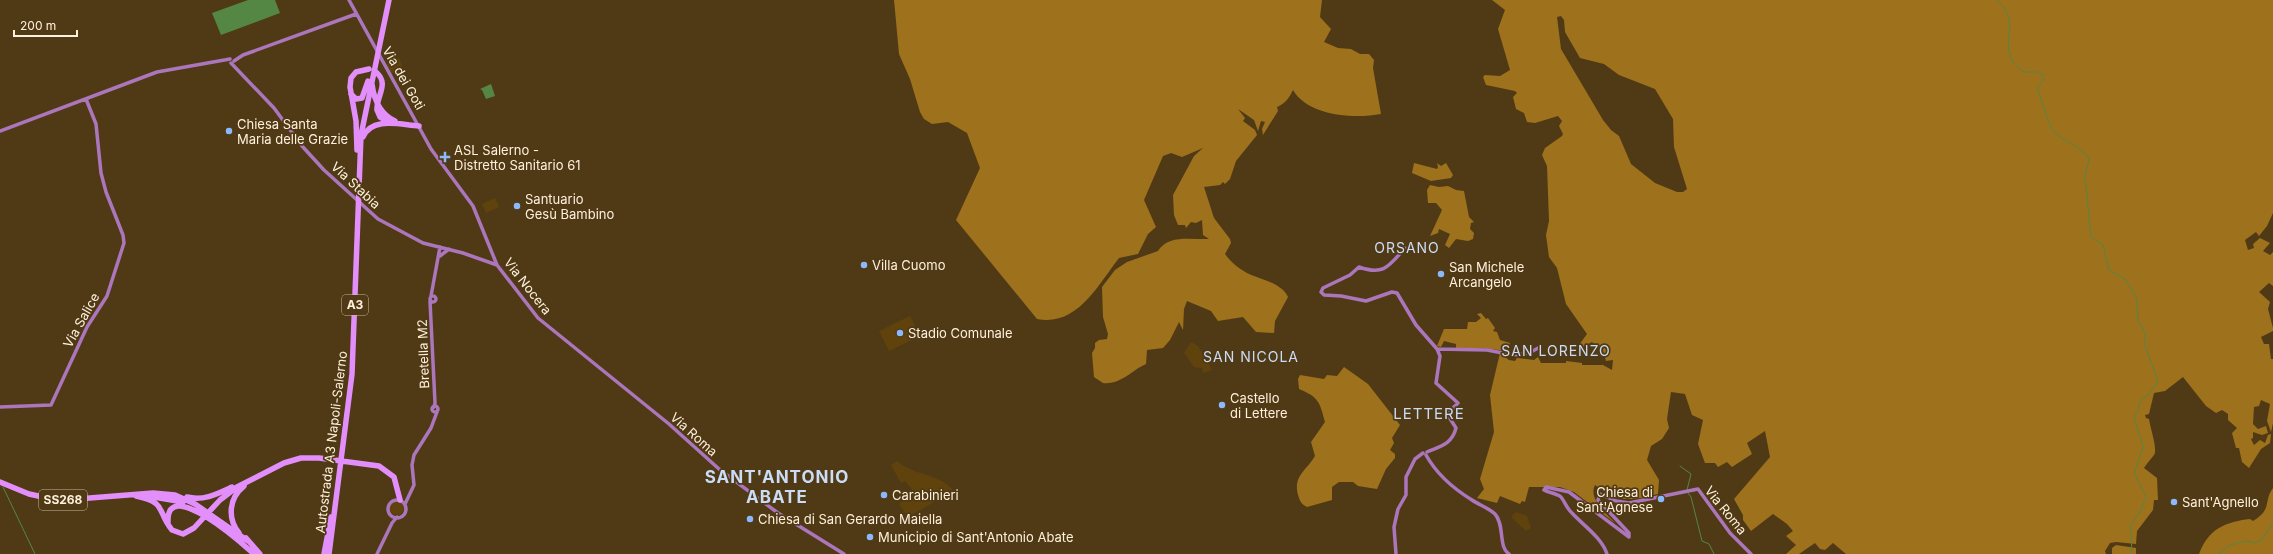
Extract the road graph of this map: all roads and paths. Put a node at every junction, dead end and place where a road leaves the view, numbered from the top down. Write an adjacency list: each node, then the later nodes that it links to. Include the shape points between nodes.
1 (349, 0): 3 (street, Via dei Goti)
2 (387, 0): 6 (highway, Autostrada A3 Napoli-Salerno / A3)
3 (356, 14): 4 (street); 10 (street, Via dei Goti)
4 (232, 61): 8 (street, via 217,61 157,72); 14 (street, Via Stabia, via 274,108 302,146 353,197 392,228)
5 (369, 69): 7 (highway, via 354,74 350,81)
6 (373, 75): 7 (highway, via 361,99 354,99); 9 (highway, via 375,98); 9 (highway, via 381,77 383,85 377,110 380,117); 12 (highway, Autostrada A3 Napoli-Salerno / A3)
7 (350, 91): 12 (highway, via 356,121)
8 (86, 99): 11 (street); 22 (street, Via Salice, via 96,124 101,173 124,244 107,296 87,327 51,405)
9 (392, 122): 10 (highway); 12 (highway, via 379,123 368,128)
10 (419, 126): 13 (street, Via dei Goti)
11 (0, 131)
12 (358, 153): 41 (highway, Autostrada A3 Napoli-Salerno / A3, via 352,374)
13 (442, 166): 19 (street, Via Nocera, via 473,206)
14 (432, 246): 15 (street, Via Stabia); 18 (street)
15 (440, 247): 17 (street, Via Stabia); 18 (street, Bretella M2)
16 (1404, 248): 21 (street, via 1380,270 1371,272 1359,267 1350,275 1323,288 1321,292 1324,295 1363,301 1383,294 1397,293 1413,321)
17 (448, 249): 18 (street); 19 (street, Via Stabia)
18 (439, 256): 30 (street, Bretella M2, via 432,301 435,413 431,428 414,455 414,485)
19 (497, 264): 23 (street, Via Nocera, via 544,324)
20 (1540, 347): 21 (street, via 1529,353 1513,355 1487,350)
21 (1437, 349): 24 (street, via 1440,356 1435,380 1442,390 1458,403 1447,414 1456,428 1452,440)
22 (2, 406)
23 (649, 408): 43 (street, Via Roma, via 719,469 778,513)
24 (1425, 453): 44 (street, via 1414,459 1406,477 1406,495 1398,509 1394,527); 45 (street, via 1430,463 1454,487 1495,514)
25 (260, 475): 26 (highway, SS268); 31 (highway, SS268, via 295,460 314,457 379,466 394,478); 38 (highway, SS268, via 236,494 232,504 231,514 236,529)
26 (255, 478): 28 (highway, SS268, via 205,498); 37 (highway, SS268, via 225,495 189,532 177,533)
27 (0, 482): 29 (highway, SS268, via 29,494 52,499)
28 (162, 493): 29 (highway, SS268); 33 (highway, SS268, via 183,498)
29 (136, 495): 33 (highway, SS268, via 174,499); 37 (highway, SS268, via 157,504)
30 (408, 498): 31 (street); 32 (street, Bretella M2)
31 (399, 500): 32 (street); 34 (street, via 389,506)
32 (405, 504): 35 (street, via 405,513)
33 (203, 512): 37 (highway, SS268, via 185,506 175,507 169,516); 38 (highway, SS268)
34 (392, 515): 35 (street); 36 (street)
35 (397, 517): 36 (street)
36 (392, 523): 42 (street)
37 (170, 528)
38 (246, 543): 39 (highway); 40 (highway)
39 (254, 554)
40 (260, 554)
41 (328, 554)
42 (377, 554)
43 (844, 554)
44 (1396, 554)
45 (1508, 554)
46 (1607, 554): 47 (street, Via Roma, via 1561,497 1545,491 1546,487 1569,492 1628,537 1629,533 1598,500 1600,494 1629,503 1681,491 1700,490 1730,533)
47 (1751, 554)

